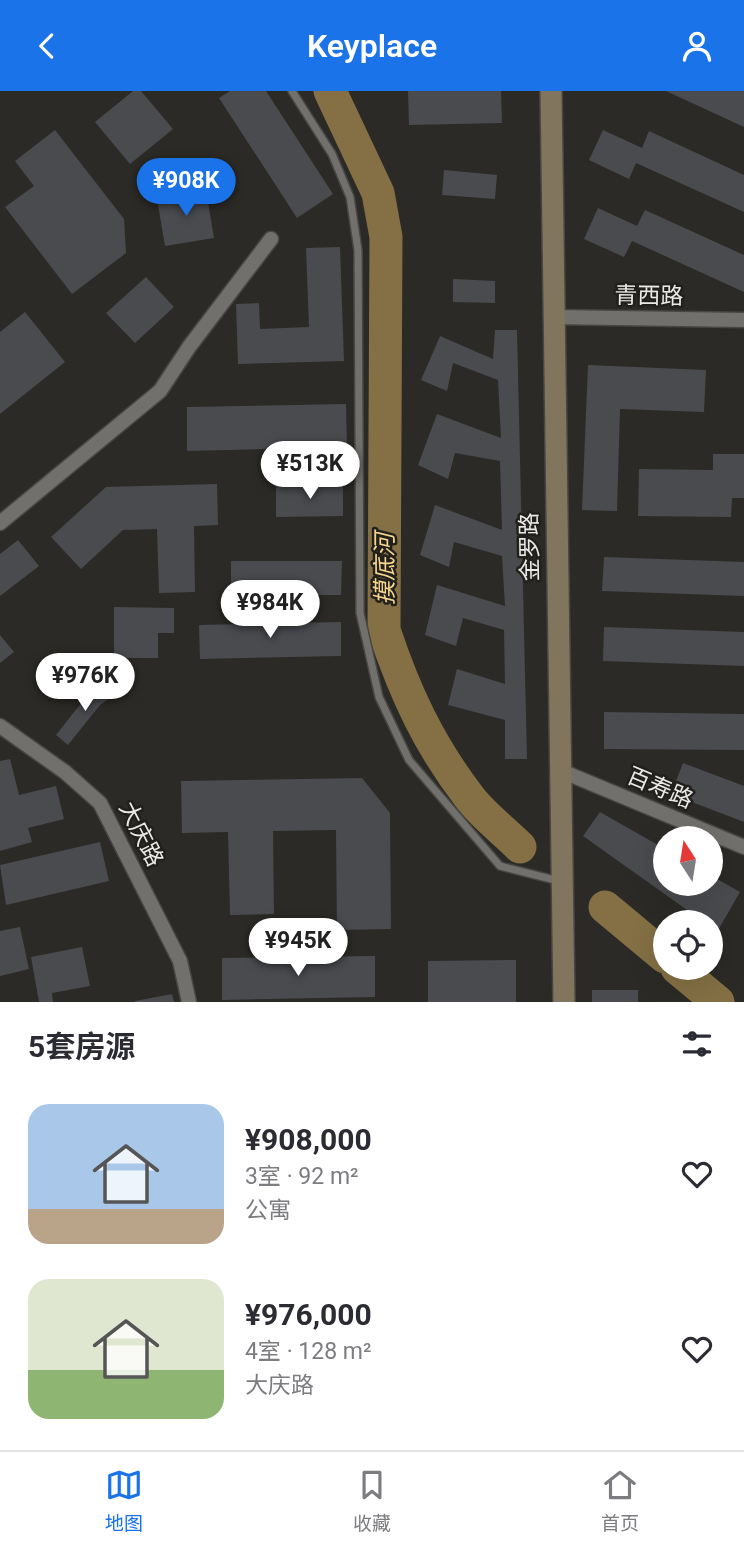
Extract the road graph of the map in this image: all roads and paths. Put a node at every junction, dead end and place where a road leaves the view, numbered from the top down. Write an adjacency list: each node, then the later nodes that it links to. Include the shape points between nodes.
1 (292, 91): 10 (lane, via 332,154 345,186 358,250 360,613 379,697 409,761 500,866)
2 (551, 91): 4 (street, 金罗路)
3 (271, 239): 6 (street, via 160,391)
4 (553, 317): 5 (street, 青西路); 8 (street, 金罗路)
5 (744, 320)
6 (0, 523)
7 (0, 726): 11 (street, 大庆路, via 100,803 180,961)
8 (559, 770): 9 (street, 百寿路); 10 (street, 金罗路)
9 (744, 847)
10 (563, 882): 12 (street, 金罗路)
11 (189, 1002)
12 (564, 1002)

